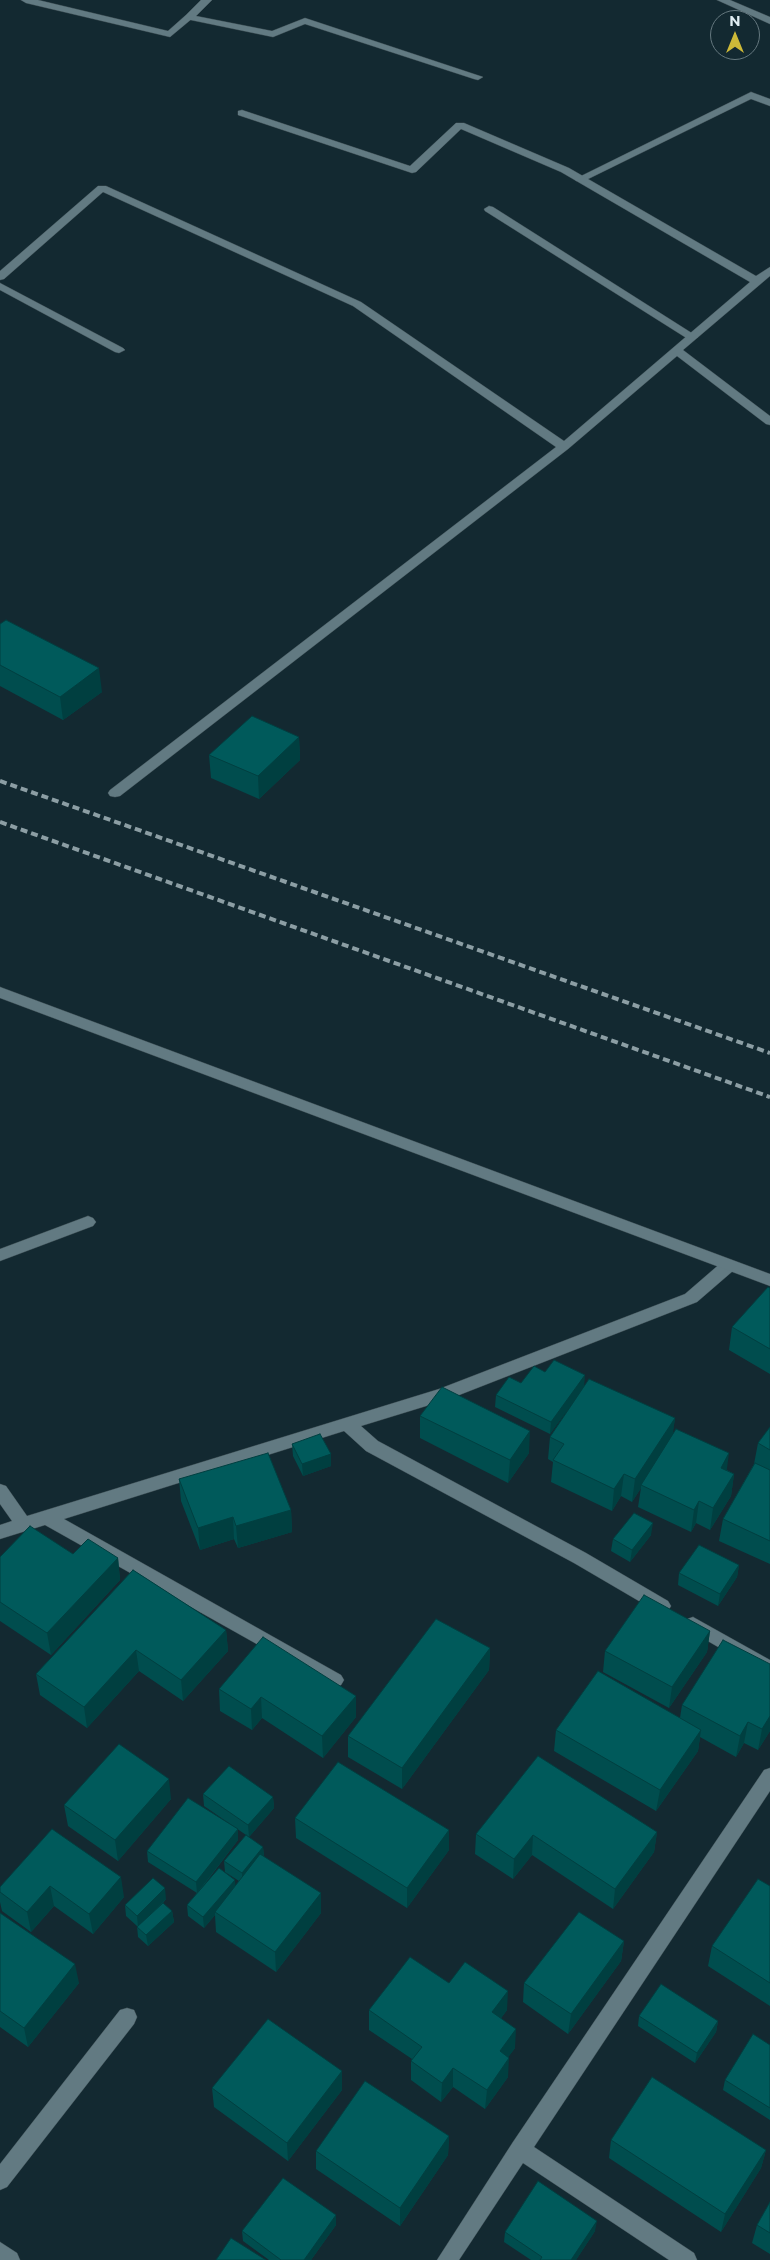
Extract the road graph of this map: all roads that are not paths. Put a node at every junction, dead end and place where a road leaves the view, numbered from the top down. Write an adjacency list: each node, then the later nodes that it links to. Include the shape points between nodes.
1 (26, 0): 4 (street, via 170,34)
2 (207, 0): 4 (street)
3 (722, 0): 5 (street)
4 (189, 17): 6 (street, via 273,34 306,21)
5 (770, 21)
6 (478, 77)
7 (770, 103): 9 (street, via 751,94)
8 (242, 113): 9 (street, via 412,170 460,125)
9 (580, 179): 13 (street)
10 (489, 209): 15 (street)
11 (770, 270): 13 (street)
12 (0, 276): 19 (street, via 102,188 357,304)
13 (758, 281): 15 (street)
14 (0, 286): 16 (street)
15 (692, 337): 17 (street)
16 (119, 350)
17 (676, 350): 18 (street); 19 (street)
18 (770, 422)
19 (564, 447): 20 (street)
20 (115, 793)
21 (0, 992): 24 (street)
22 (88, 1222): 23 (street)
23 (0, 1255)
24 (728, 1266): 25 (street); 26 (street, via 691,1298 442,1394)
25 (770, 1280)
26 (348, 1424): 28 (street); 31 (street, via 372,1446 580,1558)
27 (0, 1491): 29 (street)
28 (48, 1518): 29 (street); 32 (street)
29 (24, 1525): 30 (street)
30 (0, 1532)
31 (770, 1669)
32 (335, 1680)
33 (770, 1776): 35 (street)
34 (127, 2017): 36 (street)
35 (520, 2150): 39 (street); 40 (street)
36 (0, 2180)
37 (0, 2252): 38 (street)
38 (10, 2260)
39 (447, 2260)
40 (687, 2260)

